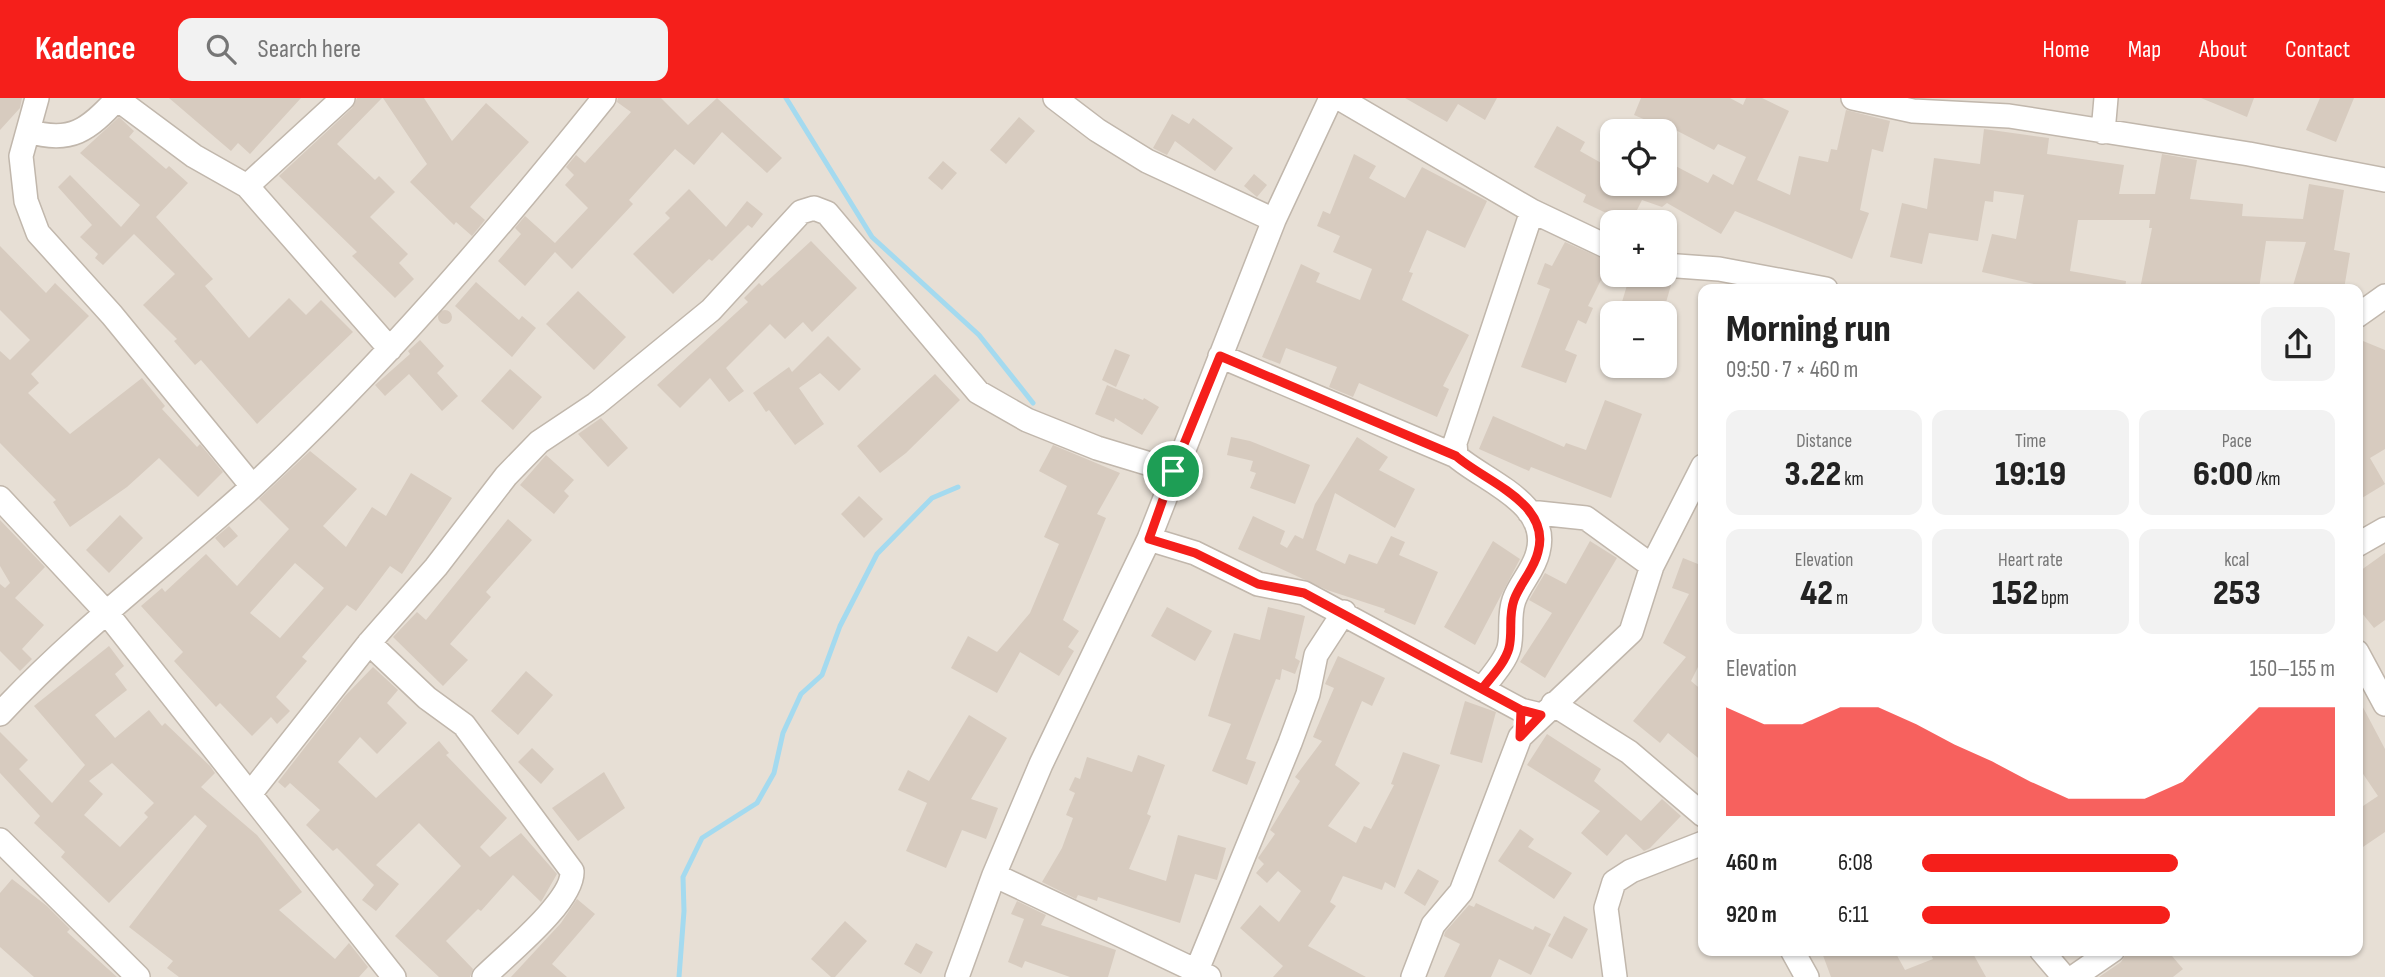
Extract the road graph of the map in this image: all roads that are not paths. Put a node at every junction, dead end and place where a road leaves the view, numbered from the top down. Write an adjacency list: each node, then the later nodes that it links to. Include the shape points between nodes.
1 (37, 98): 11 (street)
2 (343, 98): 16 (street)
3 (604, 98): 25 (street, via 530,191)
4 (1055, 98): 18 (street, via 1147,161)
5 (1331, 98): 18 (street)
6 (1339, 98): 17 (street)
7 (1853, 98): 10 (street)
8 (2106, 98): 12 (street)
9 (116, 99): 11 (street, via 96,121 73,135 51,138); 16 (street, via 194,156)
10 (1915, 105): 12 (street)
11 (28, 131): 13 (street)
12 (2103, 132): 15 (street)
13 (21, 156): 14 (street); 30 (street, via 26,201 38,233 112,315)
14 (0, 168)
15 (2385, 180)
16 (247, 186): 25 (street)
17 (1532, 211): 19 (street); 27 (street, via 1455,443)
18 (1274, 220): 26 (street)
19 (1600, 242)
20 (1677, 268): 21 (street)
21 (1721, 279): 22 (street)
22 (1774, 284)
23 (2385, 296): 24 (street)
24 (2363, 312)
25 (390, 349): 30 (street)
26 (1220, 356): 27 (street); 28 (street)
27 (1456, 456): 32 (street, via 1501,484)
28 (1173, 471): 34 (street); 39 (street, via 1027,420 978,392 828,213 814,208 801,212 711,310 596,404 539,442)
29 (1698, 476): 36 (street)
30 (252, 486): 37 (street)
31 (0, 498): 37 (street)
32 (1529, 512): 36 (street, via 1586,517); 41 (street, via 1541,538 1539,552 1508,616 1508,651)
33 (2385, 529): 35 (street)
34 (1149, 539): 38 (street, via 1195,553 1258,584 1304,593); 49 (street, via 1041,764)
35 (2363, 542)
36 (1652, 566): 43 (street, via 1630,632)
37 (106, 612): 44 (street); 45 (street)
38 (1344, 612): 41 (street); 53 (street, via 1316,655 1308,694)
39 (369, 643): 45 (street); 56 (street, via 427,698 464,725 572,871 563,898)
40 (2363, 668): 42 (street)
41 (1482, 689): 43 (street)
42 (2385, 704)
43 (1538, 710): 46 (street, via 1629,752); 58 (street, via 1520,737 1461,891 1433,925)
44 (0, 715)
45 (250, 794): 54 (street)
46 (1698, 811)
47 (0, 840): 55 (street)
48 (1698, 845): 59 (street, via 1614,882 1606,908)
49 (994, 875): 53 (street); 57 (street)
50 (1795, 956): 60 (street)
51 (2046, 956): 61 (street)
52 (2104, 956): 62 (street)
53 (1203, 974)
54 (390, 975)
55 (138, 977)
56 (484, 977)
57 (957, 977)
58 (1413, 977)
59 (1615, 977)
60 (1807, 977)
61 (2064, 977)
62 (2074, 977)

